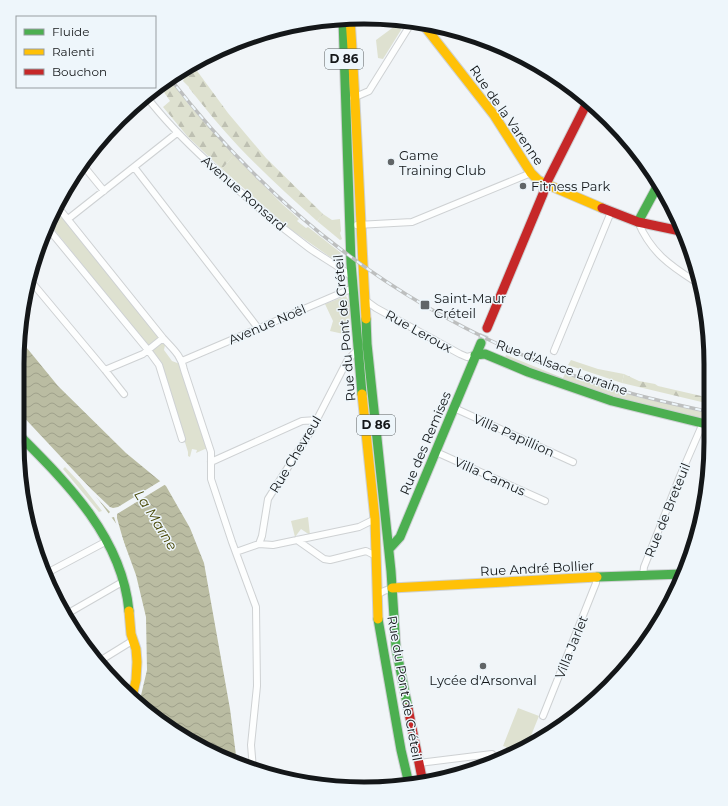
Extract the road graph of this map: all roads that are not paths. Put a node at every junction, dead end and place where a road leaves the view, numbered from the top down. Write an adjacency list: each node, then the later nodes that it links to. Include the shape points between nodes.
1 (343, 25): 5 (main road, Rue du Pont de Créteil / D 86)
2 (350, 25): 6 (main road, Rue du Pont de Créteil / D 86)
3 (409, 27): 6 (street, via 372,88)
4 (428, 31): 12 (main road, Rue de la Varenne, via 494,115)
5 (346, 98): 6 (street); 21 (main road, Rue du Pont de Créteil / D 86)
6 (356, 98): 20 (main road, Rue du Pont de Créteil / D 86)
7 (149, 100): 9 (street, Avenue Ronsard)
8 (585, 106): 13 (main road)
9 (177, 133): 10 (street); 24 (street, Avenue Ronsard, via 266,215)
10 (134, 167): 15 (street); 32 (street)
11 (86, 169): 15 (street)
12 (531, 173): 13 (main road, Rue de la Varenne); 20 (street, via 412,222)
13 (546, 184): 17 (main road, Rue de la Varenne); 33 (main road)
14 (655, 190): 19 (main road)
15 (104, 191): 18 (street)
16 (61, 211): 18 (street)
17 (611, 212): 19 (main road, Rue de la Varenne); 38 (street)
18 (68, 219): 34 (street)
19 (638, 222): 22 (main road, Rue de la Varenne); 25 (street, via 643,233 665,261)
20 (361, 225): 21 (street); 28 (main road, Rue du Pont de Créteil / D 86)
21 (349, 226): 24 (main road, Rue du Pont de Créteil / D 86)
22 (676, 230)
23 (51, 232): 37 (street)
24 (352, 277): 27 (main road, Rue du Pont de Créteil / D 86); 28 (main road)
25 (693, 280)
26 (34, 285): 41 (street)
27 (353, 288): 29 (main road); 31 (main road, Rue du Pont de Créteil / D 86); 32 (street, Avenue Noël)
28 (365, 290): 29 (main road, Rue du Pont de Créteil / D 86)
29 (365, 300): 30 (main road, Rue du Pont de Créteil / D 86); 39 (street, Rue Leroux, via 460,354 466,357)
30 (366, 312): 31 (main road, via 359,310); 57 (main road, Rue du Pont de Créteil / D 86, via 367,344)
31 (355, 313): 36 (main road, Rue du Pont de Créteil / D 86)
32 (258, 328): 40 (street, Avenue Noël)
33 (487, 328)
34 (163, 338): 37 (street); 40 (street)
35 (480, 343): 39 (main road, Rue des Remises)
36 (358, 349): 44 (street, Rue Chevreul, via 347,362); 53 (main road, Rue du Pont de Créteil / D 86)
37 (148, 350): 41 (street); 47 (street, via 159,365)
38 (554, 350)
39 (475, 355): 43 (main road, Rue des Remises); 45 (main road, Rue d'Alsace Lorraine, via 485,354 597,396)
40 (182, 361): 50 (street)
41 (105, 370): 42 (street)
42 (124, 394)
43 (454, 408): 49 (main road, Rue des Remises); 51 (street, Villa Papillion)
44 (317, 420): 50 (street, via 302,421); 56 (street, Rue Chevreul, via 268,499)
45 (704, 424)
46 (704, 428): 62 (street, Rue de Breteuil, via 680,476 644,567)
47 (182, 438)
48 (24, 441): 55 (main road, via 71,488)
49 (436, 452): 52 (street, Villa Camus); 57 (main road, Rue des Remises, via 400,537)
50 (211, 462): 58 (street, via 211,479)
51 (573, 462)
52 (545, 501)
53 (375, 519): 54 (street, via 359,527); 59 (main road, Rue du Pont de Créteil / D 86)
54 (297, 540): 56 (street, via 273,545); 59 (street, via 324,559 330,560 366,551)
55 (108, 541): 60 (street); 64 (main road)
56 (259, 544): 58 (street)
57 (389, 549): 65 (main road, Rue du Pont de Créteil / D 86)
58 (236, 552): 73 (street, via 256,607 257,686 251,745)
59 (376, 556): 66 (main road, Rue du Pont de Créteil / D 86)
60 (50, 571)
61 (677, 574): 62 (main road, Rue André Bollier)
62 (643, 576): 63 (main road, Rue André Bollier)
63 (596, 578): 65 (main road, Rue André Bollier); 71 (street, Villa Jarlet)
64 (124, 581): 67 (street); 68 (main road)
65 (392, 588): 66 (street); 74 (main road, Rue du Pont de Créteil / D 86, via 396,648)
66 (377, 595): 76 (main road, Rue du Pont de Créteil / D 86, via 378,623)
67 (70, 612)
68 (132, 641): 69 (street); 70 (main road, via 136,649 137,669)
69 (102, 659)
70 (133, 691)
71 (543, 716)
72 (492, 754): 74 (street)
73 (253, 763)
74 (419, 763): 75 (main road, Rue du Pont de Créteil / D 86)
75 (422, 777)
76 (408, 779)

